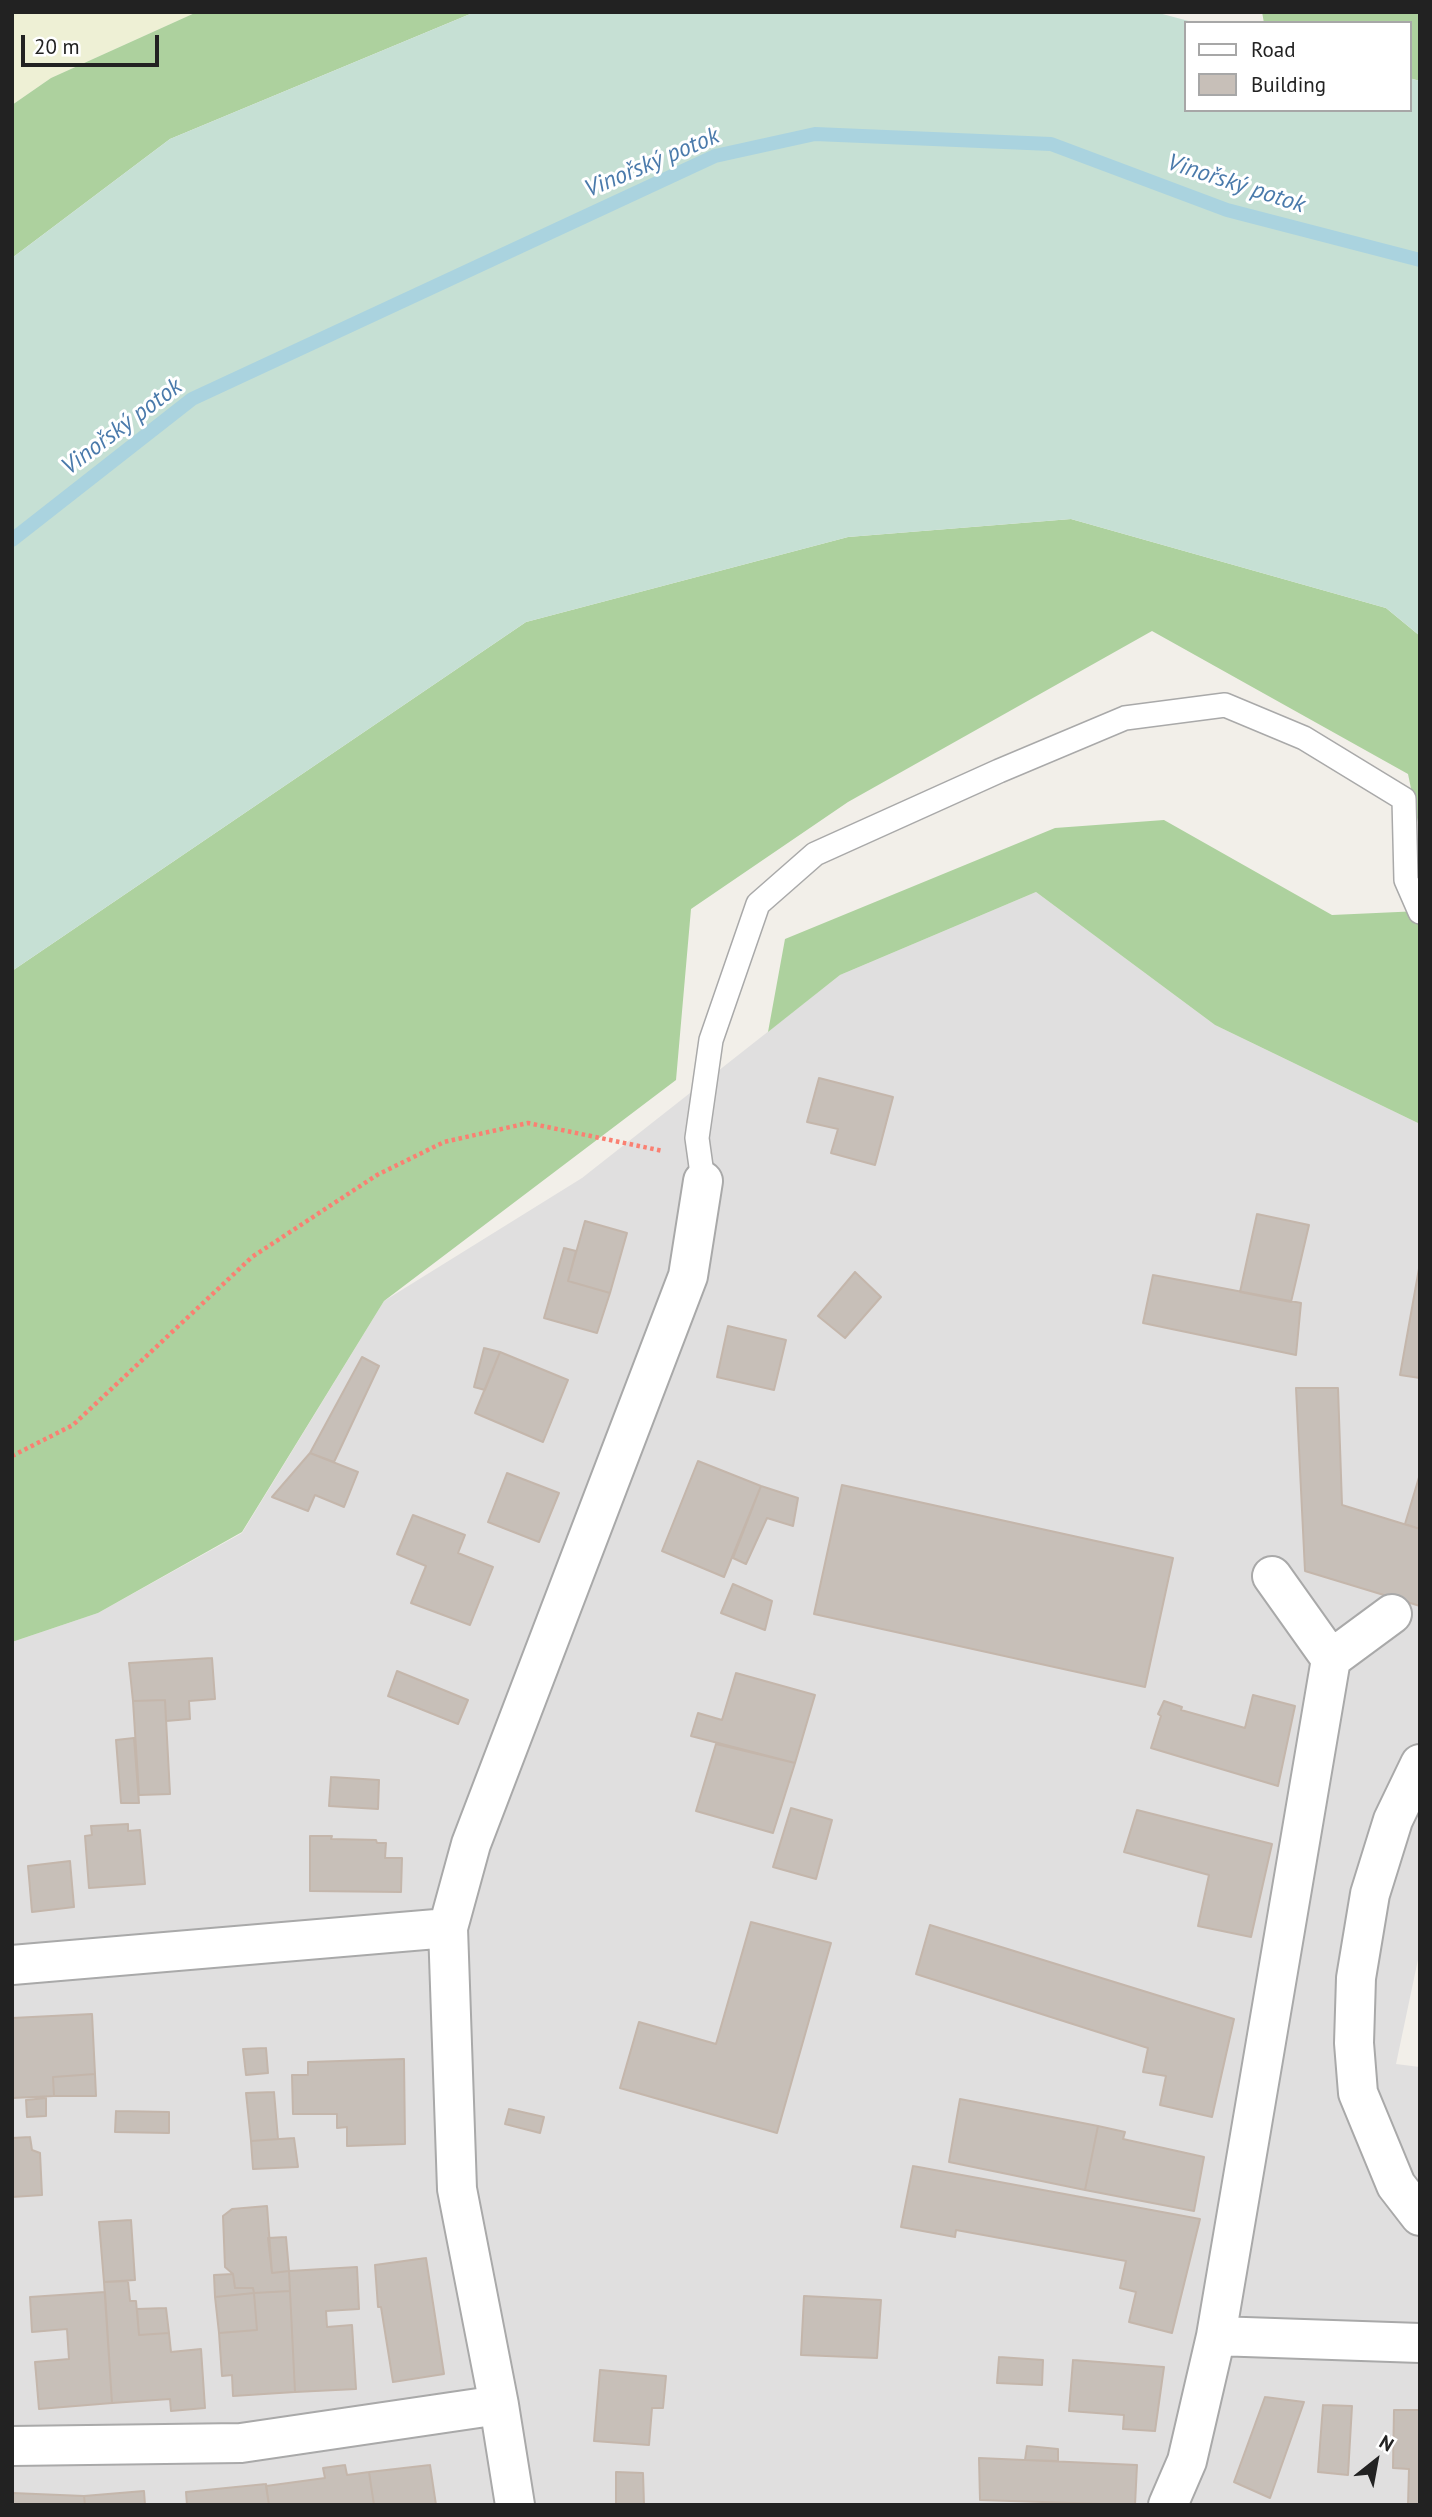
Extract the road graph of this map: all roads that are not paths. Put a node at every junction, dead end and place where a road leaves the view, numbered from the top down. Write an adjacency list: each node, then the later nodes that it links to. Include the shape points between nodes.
1 (1420, 912): 2 (lane, via 1406,880 1404,799 1304,738 1225,705 1125,718 815,854 758,904 711,1040 698,1138)
2 (701, 1169): 7 (street, via 688,1276 471,1844)
3 (1272, 1576): 5 (street)
4 (1392, 1614): 5 (street)
5 (1331, 1659): 10 (street)
6 (1420, 1765): 9 (street, via 1393,1820 1370,1894 1356,1978 1354,2043 1358,2093 1396,2185)
7 (448, 1928): 8 (street); 12 (street, via 457,2189)
8 (12, 1965)
9 (1420, 2216)
10 (1216, 2336): 11 (street); 15 (street, via 1187,2461)
11 (1420, 2343)
12 (499, 2405): 13 (street, via 241,2443); 14 (street)
13 (12, 2446)
14 (515, 2505)
15 (1168, 2505)

